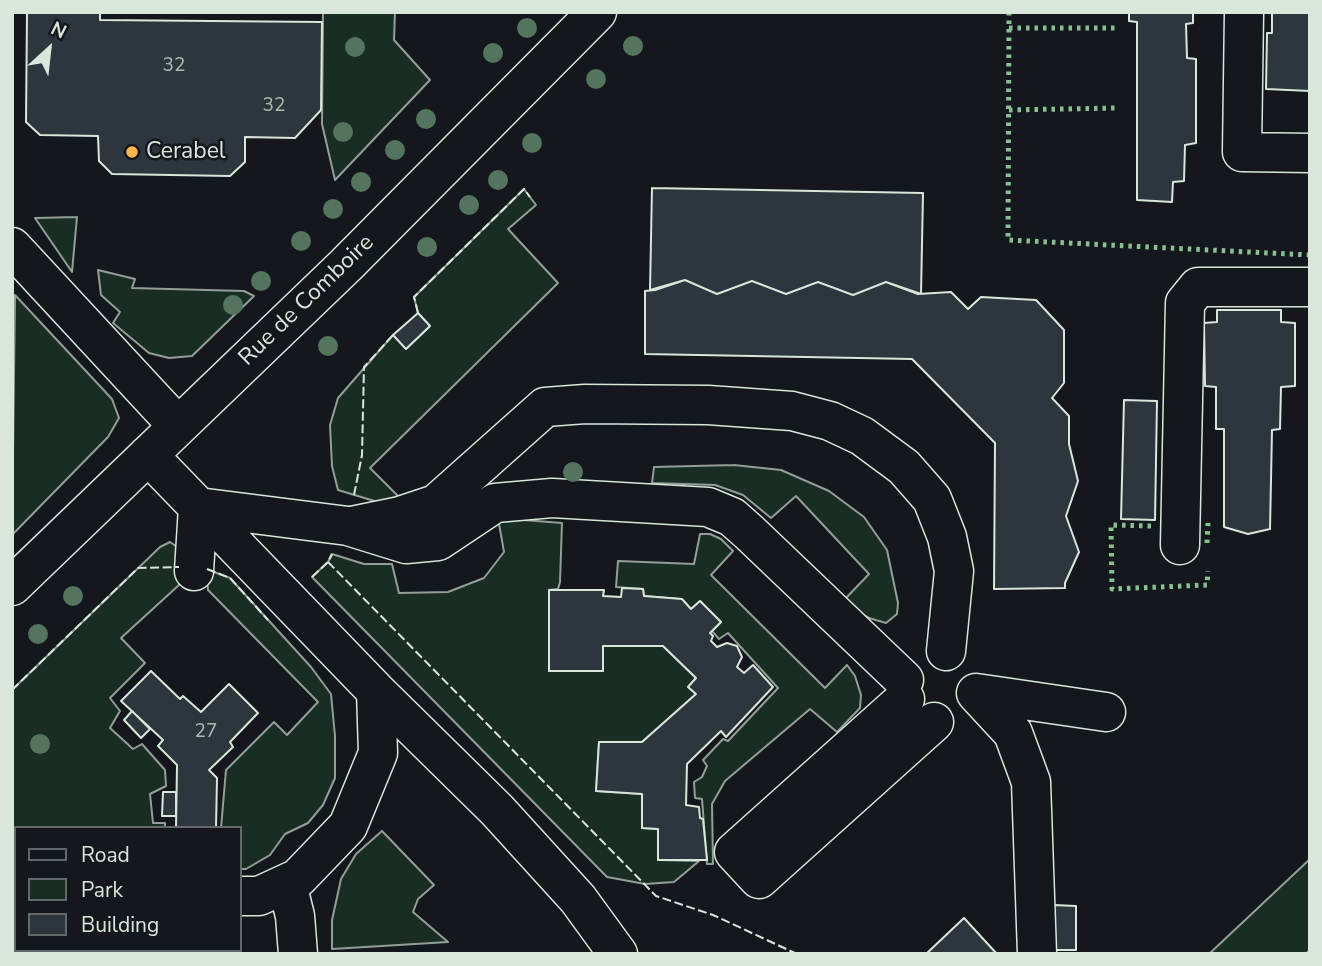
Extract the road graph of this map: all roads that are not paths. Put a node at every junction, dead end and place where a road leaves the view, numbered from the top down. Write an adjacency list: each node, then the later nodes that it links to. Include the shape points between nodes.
1 (597, 12): 6 (street, Rue de Comboire, via 346,265)
2 (1244, 12): 3 (street, via 1242,152)
3 (1310, 153)
4 (12, 247): 6 (street)
5 (1310, 287): 10 (street, via 1198,287 1185,303)
6 (178, 426): 7 (street, Rue de Comboire)
7 (148, 455): 8 (street); 12 (street, Rue de Comboire)
8 (198, 507): 9 (street); 11 (street); 14 (street)
9 (348, 526): 13 (street, via 436,504 545,407 708,405 793,411 862,436 904,467 932,499 954,571); 16 (street, via 406,544 438,541 495,503 552,498 708,507 732,517 750,533)
10 (1180, 545)
11 (194, 571)
12 (12, 586)
13 (946, 651): 15 (street, via 963,659 973,674); 16 (street, via 927,652 912,664)
14 (376, 691): 18 (street, via 378,753 348,826); 21 (street, via 497,810 578,899)
15 (976, 693): 16 (street, via 968,710 952,721); 17 (street); 22 (street, via 1013,733 1031,782)
16 (914, 700): 16 (street, via 734,852 759,879)
17 (1106, 712)
18 (287, 884): 19 (street, via 260,896); 20 (street)
19 (242, 897)
20 (298, 954)
21 (618, 954)
22 (1037, 954)

